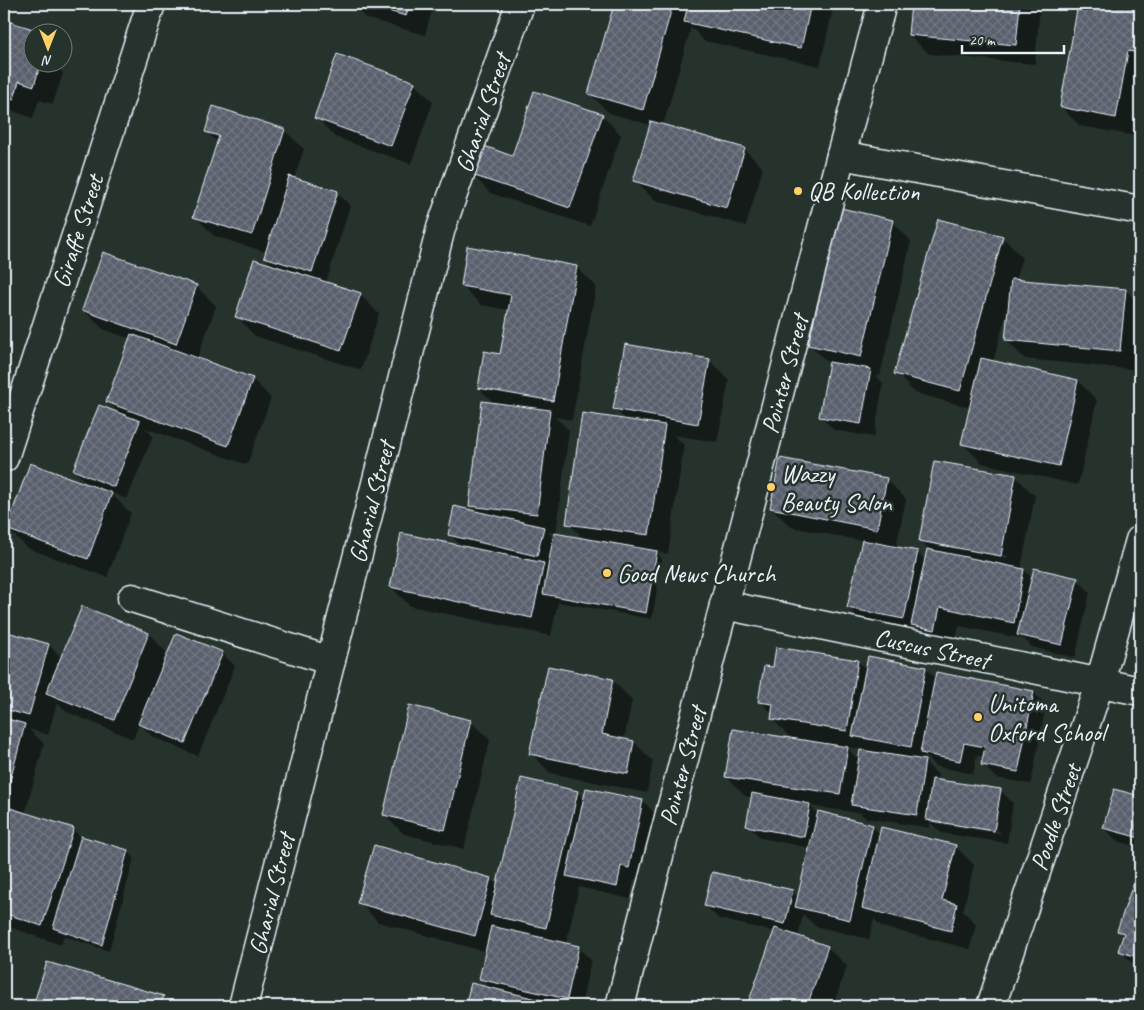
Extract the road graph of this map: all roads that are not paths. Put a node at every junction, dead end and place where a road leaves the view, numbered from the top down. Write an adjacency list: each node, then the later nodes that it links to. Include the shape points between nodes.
1 (151, 4): 6 (street, Giraffe Street)
2 (520, 4): 10 (street, Gharial Street, via 441,228)
3 (882, 4): 4 (street, Pointer Street)
4 (841, 155): 5 (street); 9 (street, Pointer Street)
5 (1140, 210)
6 (4, 458)
7 (1140, 540): 11 (street, Poodle Street)
8 (132, 598): 10 (street)
9 (724, 605): 11 (street, Cuscus Street); 14 (street, Pointer Street)
10 (331, 661): 13 (street, Gharial Street)
11 (1100, 682): 12 (street, Cuscus Street); 15 (street, Poodle Street)
12 (1140, 691)
13 (243, 1006)
14 (620, 1006)
15 (992, 1006)

